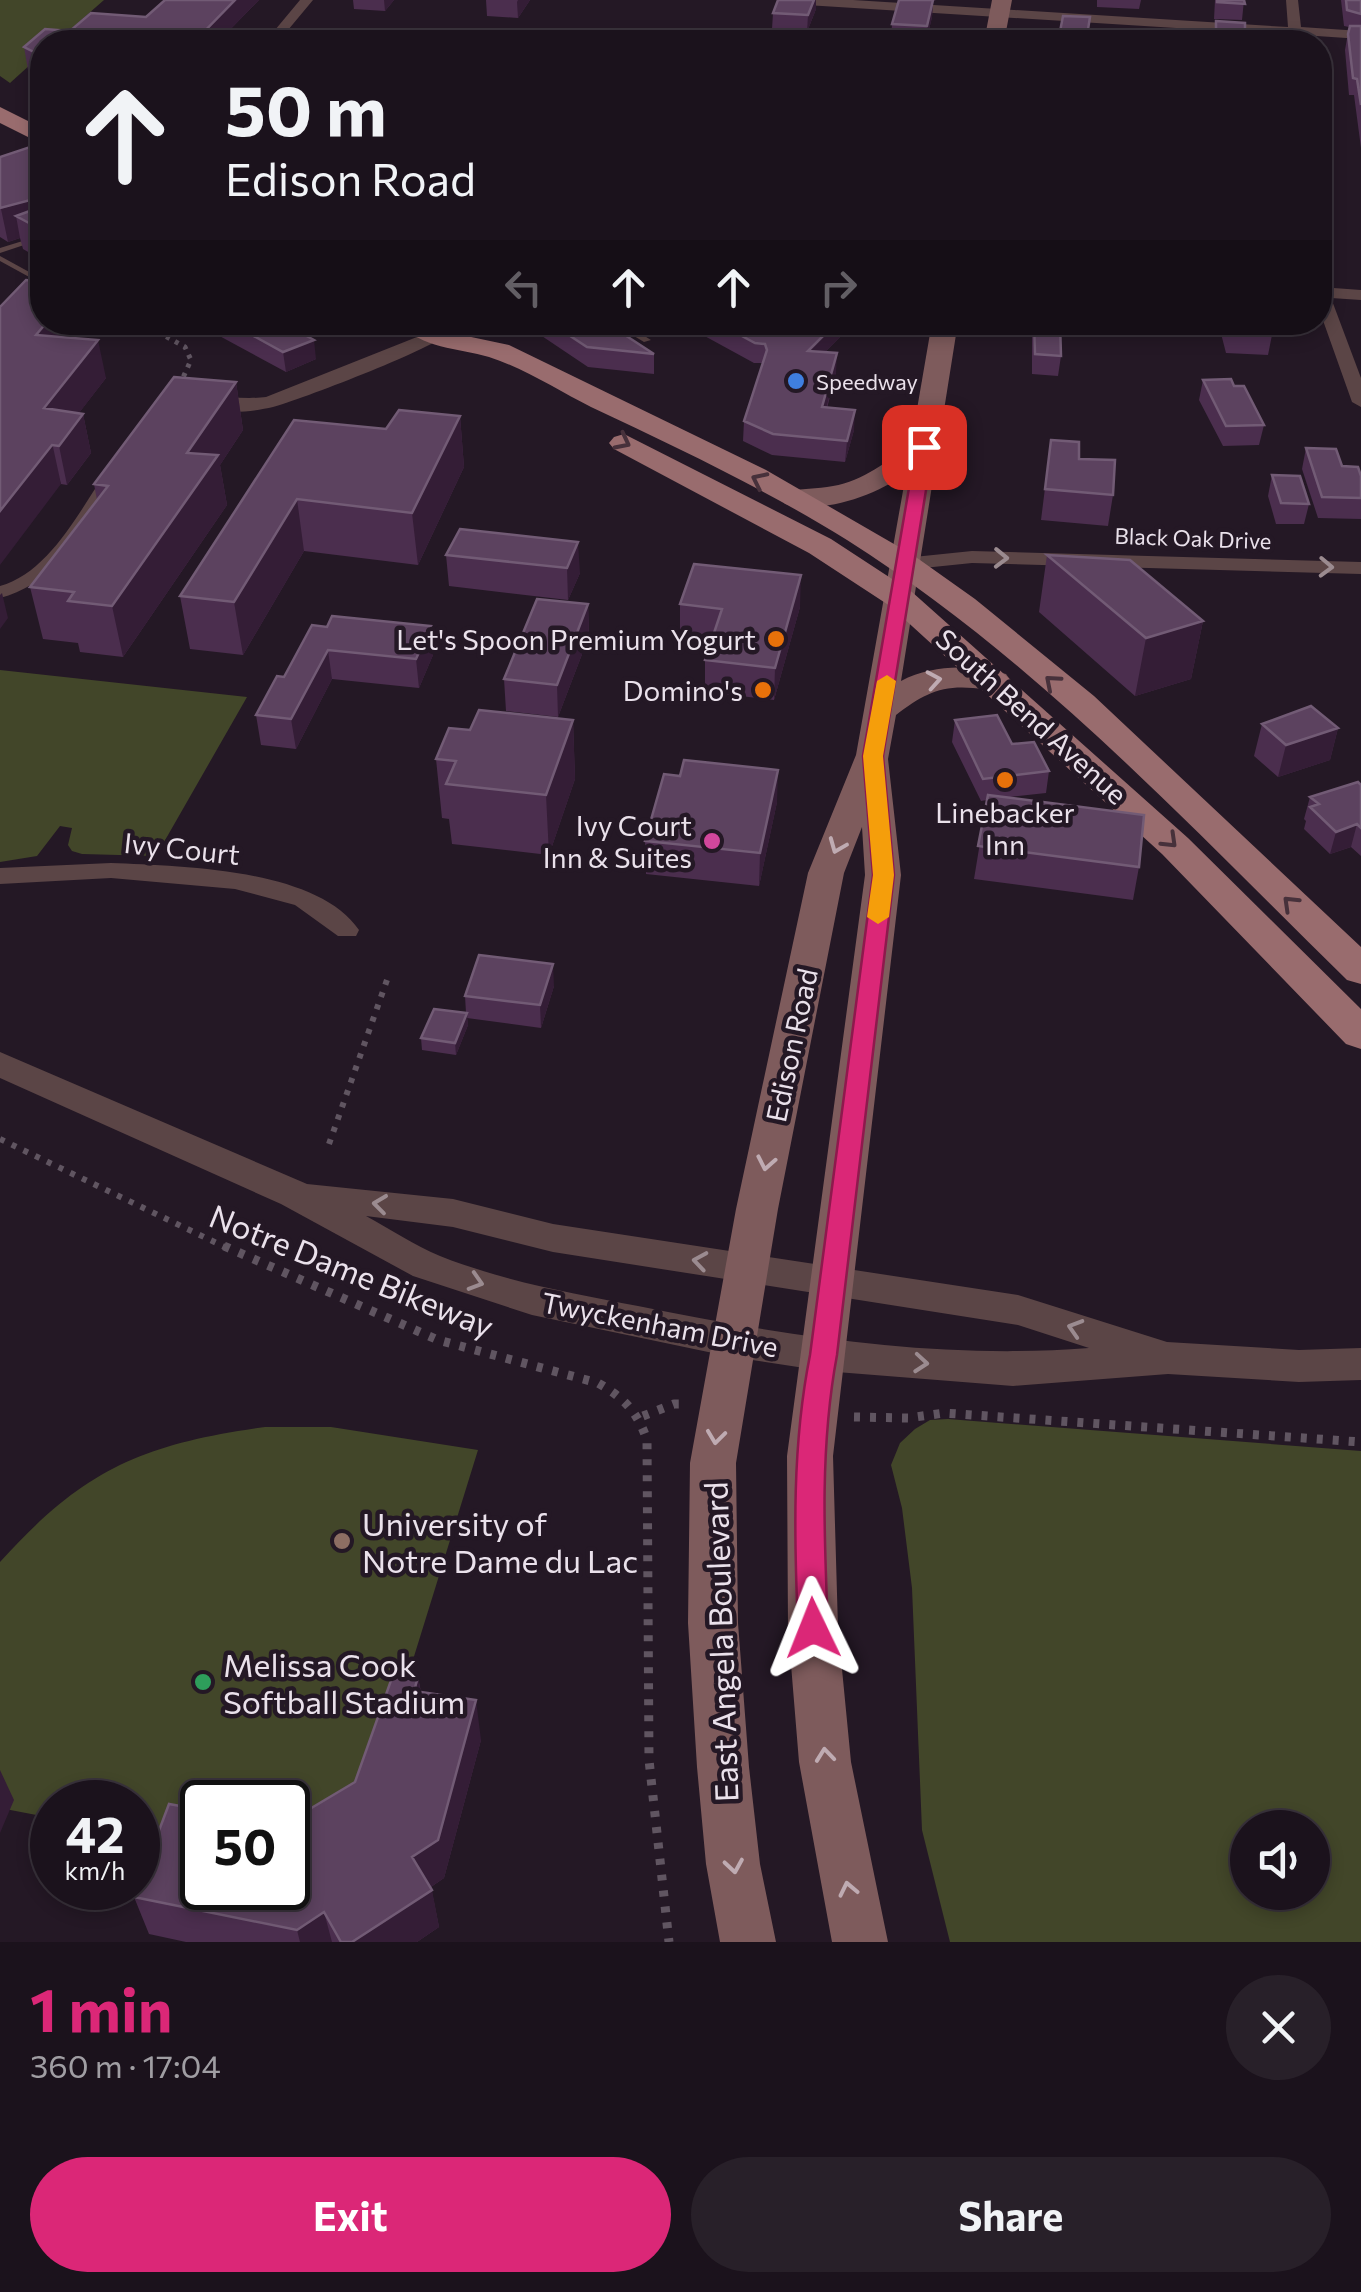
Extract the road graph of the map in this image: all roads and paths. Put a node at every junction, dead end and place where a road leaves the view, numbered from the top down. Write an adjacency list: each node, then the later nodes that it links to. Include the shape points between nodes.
1 (307, 0): 5 (street)
2 (790, 0): 4 (street)
3 (1292, 0): 7 (street)
4 (1000, 6): 6 (street)
5 (281, 30)
6 (1228, 30)
7 (1294, 30)
8 (1361, 35): 9 (street)
9 (1332, 36)
10 (0, 114): 11 (main road)
11 (30, 131)
12 (30, 241): 13 (lane)
13 (0, 254): 14 (lane)
14 (30, 274)
15 (1332, 293): 16 (street)
16 (1361, 294)
17 (1332, 322): 26 (street)
18 (163, 335): 25 (path, via 189,354 189,370)
19 (420, 335): 25 (street, via 270,402)
20 (442, 335): 31 (main road, South Bend Avenue, one-way to 31, via 470,365 804,538)
21 (454, 335): 29 (main road, South Bend Avenue, one-way to 21)
22 (637, 335): 24 (lane)
23 (943, 335): 27 (main road, Edison Road)
24 (646, 340)
25 (170, 400)
26 (1361, 402)
27 (924, 447): 29 (main road, via 854,493); 31 (main road, Edison Road)
28 (134, 448): 32 (street, via 37,578)
29 (795, 498): 31 (main road, South Bend Avenue)
30 (1361, 568): 31 (street, Black Oak Drive, one-way to 30, via 972,557)
31 (902, 581): 33 (main road, South Bend Avenue); 34 (main road, Edison Road); 38 (main road, South Bend Avenue, one-way to 31, via 998,636)
32 (0, 592)
33 (995, 681): 34 (main road, one-way to 33, via 915,683 938,676); 40 (main road, South Bend Avenue, one-way to 40, via 1175,846)
34 (882, 710): 35 (main road, Edison Road)
35 (873, 756): 45 (main road, Edison Road, one-way to 45, via 826,873); 46 (main road, Edison Road, via 884,875)
36 (0, 876): 37 (street, Ivy Court, via 133,872 252,885 307,900)
37 (347, 930)
38 (1361, 970)
39 (388, 977): 43 (path)
40 (1361, 1034)
41 (0, 1064): 44 (street, Twyckenham Drive)
42 (0, 1138): 52 (path, Notre Dame Bikeway, via 362,1308 445,1343 579,1376 619,1393)
43 (329, 1144)
44 (294, 1194): 45 (street, Twyckenham Drive, one-way to 44, via 553,1238 453,1212); 47 (street, Twyckenham Drive, one-way to 47, via 426,1266 532,1300)
45 (746, 1268): 46 (street, Twyckenham Drive); 47 (main road, Edison Road)
46 (831, 1282): 48 (main road, Edison Road); 49 (street, Twyckenham Drive, one-way to 46, via 1018,1310)
47 (732, 1341): 48 (street, Twyckenham Drive); 56 (main road, East Angela Boulevard, one-way to 56, via 713,1463 712,1606 722,1767)
48 (824, 1355): 49 (street, Twyckenham Drive, one-way to 49, via 1014,1370); 57 (main road, one-way to 48, via 828,1780 813,1628 810,1456)
49 (1168, 1358): 50 (street, Twyckenham Drive)
50 (1361, 1364)
51 (674, 1404): 52 (path)
52 (643, 1416): 55 (path, via 649,1760)
53 (886, 1419): 54 (path, via 944,1413)
54 (1361, 1442)
55 (669, 1942)
56 (748, 1942)
57 (860, 1942)

